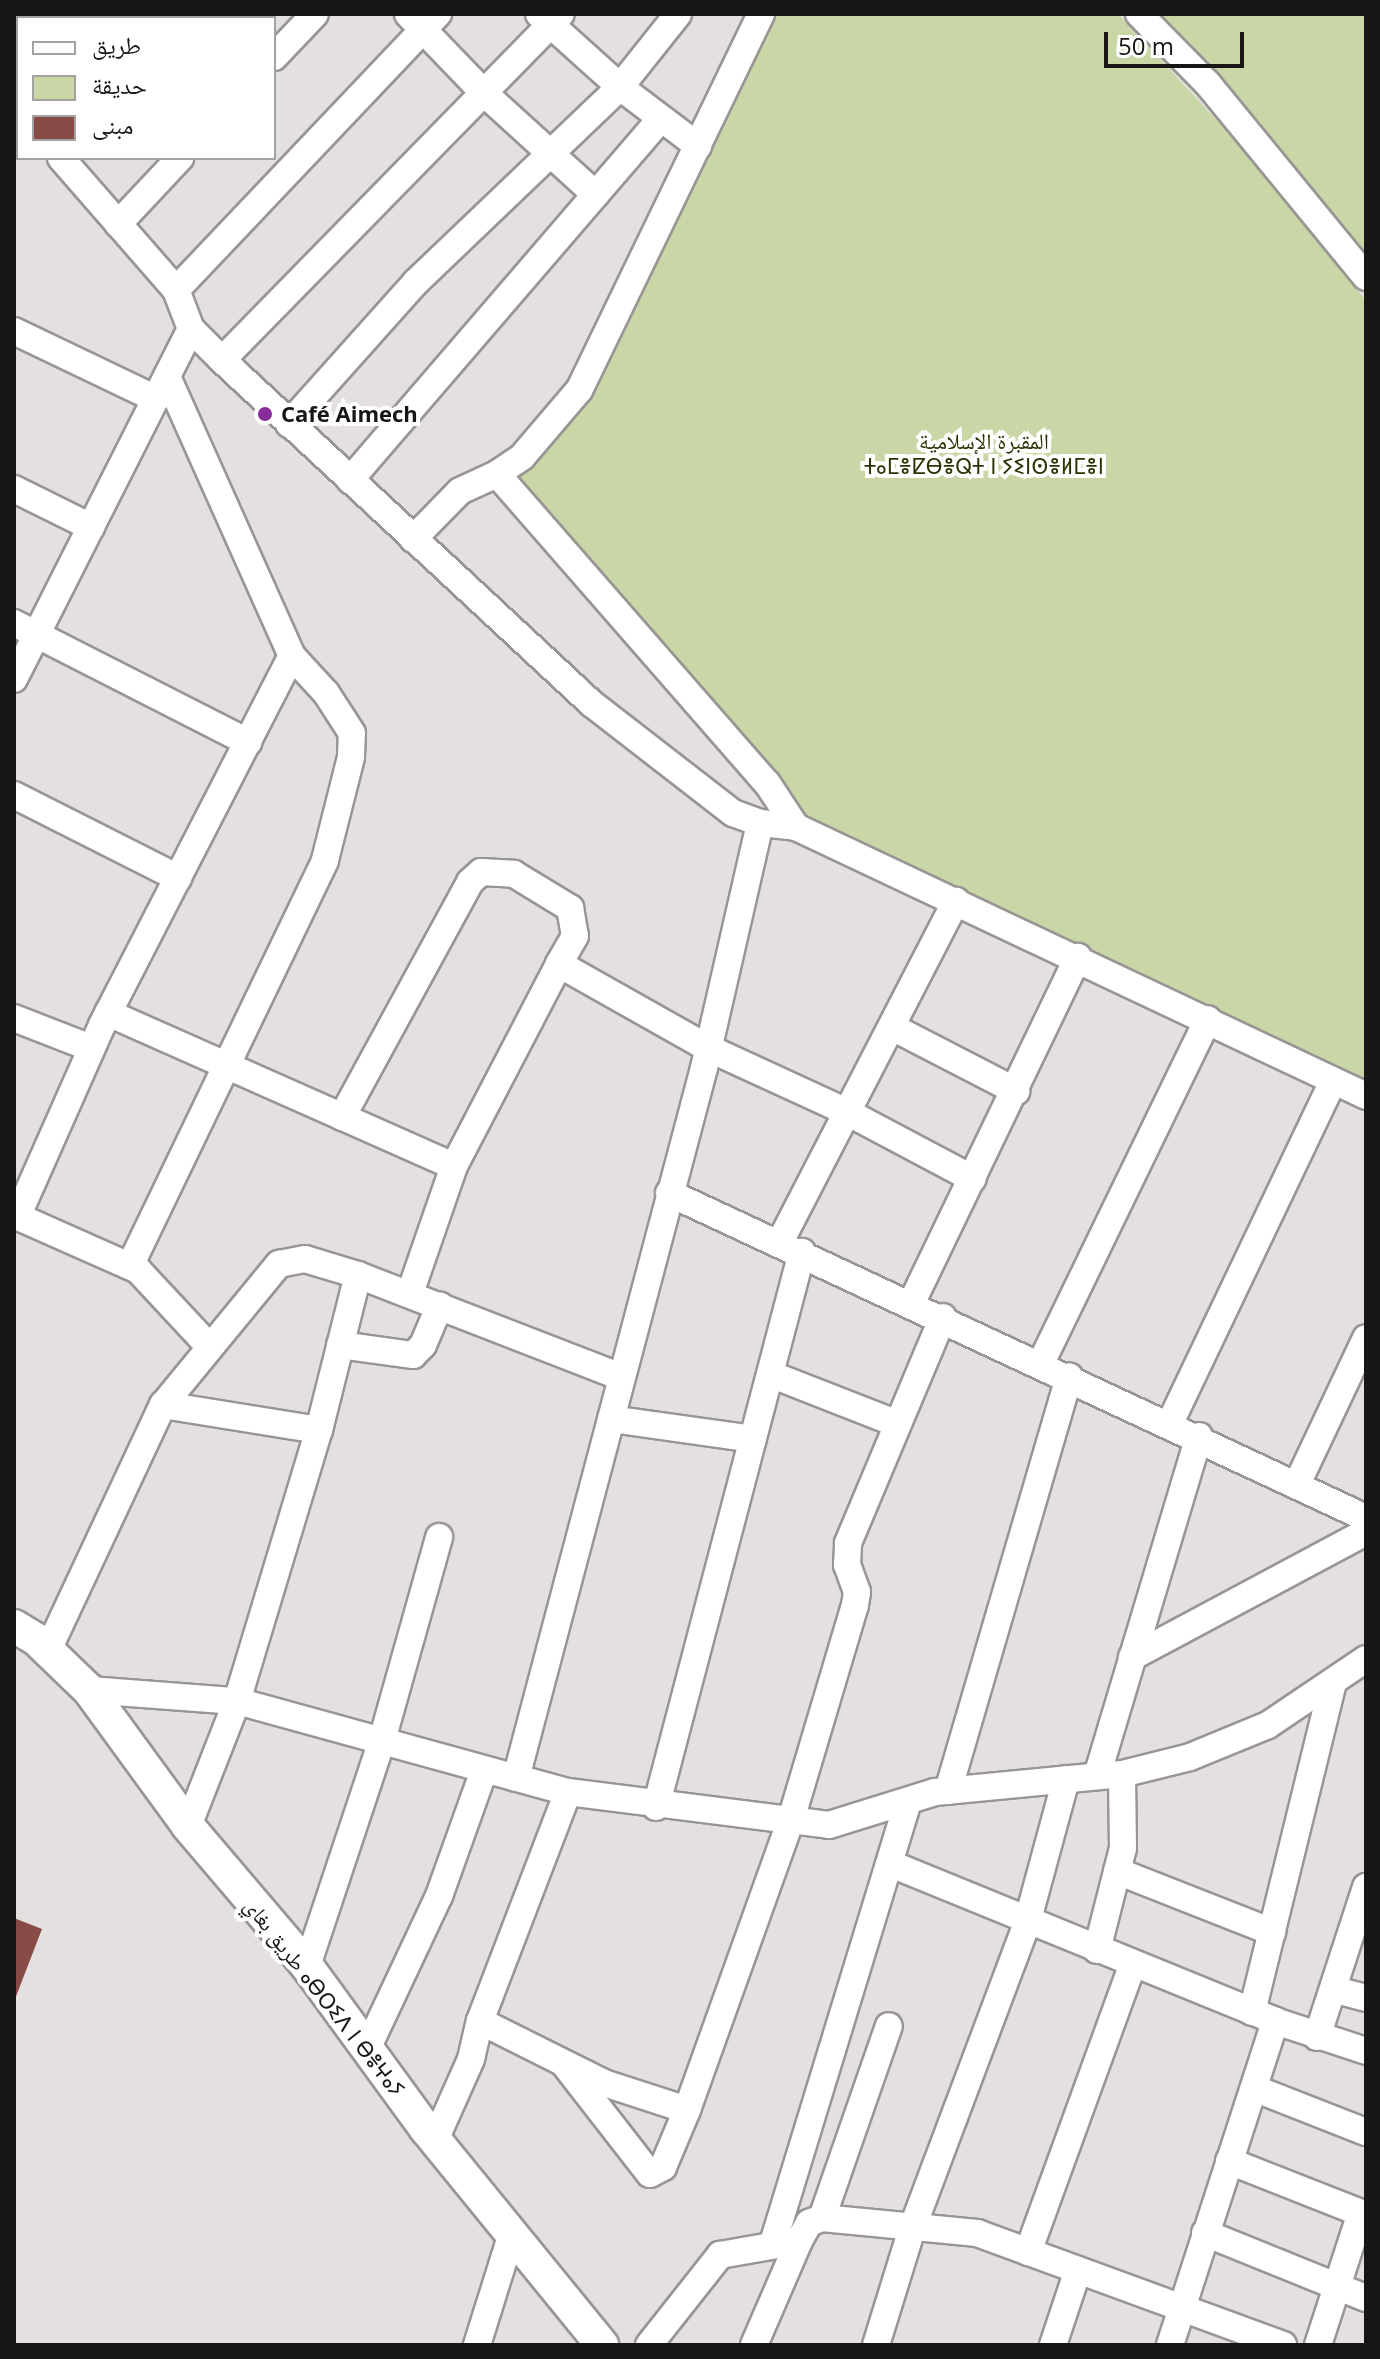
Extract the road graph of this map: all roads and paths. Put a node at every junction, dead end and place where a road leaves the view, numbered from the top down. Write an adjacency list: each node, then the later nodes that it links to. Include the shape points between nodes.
1 (678, 14): 8 (street)
2 (761, 14): 11 (street)
3 (1139, 14): 17 (street, via 1208,84)
4 (308, 17): 7 (street)
5 (550, 18): 8 (street); 9 (street)
6 (423, 19): 9 (street); 18 (street)
7 (276, 55)
8 (620, 87): 10 (street); 12 (street)
9 (484, 93): 12 (street); 21 (street)
10 (661, 119): 11 (street); 15 (street)
11 (698, 146): 24 (street, via 579,390 522,457)
12 (549, 154): 15 (street); 23 (street, via 416,282)
13 (63, 160): 16 (street)
14 (178, 160): 16 (street)
15 (596, 195): 25 (street)
16 (118, 224): 18 (street)
17 (1366, 277)
18 (176, 290): 19 (street)
19 (191, 329): 21 (street); 22 (street)
20 (14, 331): 22 (street)
21 (222, 360): 23 (street)
22 (161, 388): 27 (street); 30 (street)
23 (289, 424): 25 (street)
24 (497, 474): 28 (street, via 460,491); 35 (street, via 767,783)
25 (350, 480): 28 (street)
26 (14, 489): 27 (street)
27 (91, 527): 29 (street)
28 (413, 539): 34 (street, via 591,703 733,813)
29 (26, 628): 31 (street); 32 (street)
30 (292, 656): 32 (street); 46 (street, via 347,724 353,746 320,875)
31 (14, 679)
32 (248, 742): 36 (street)
33 (14, 795): 36 (street)
34 (760, 823): 35 (street); 45 (street)
35 (796, 827): 37 (street)
36 (178, 878): 40 (street)
37 (956, 901): 38 (street); 43 (street)
38 (1078, 957): 42 (street); 48 (street)
39 (559, 964): 45 (street); 51 (street, via 575,936 570,908 514,874 481,872 470,882); 52 (street)
40 (108, 1013): 44 (street); 46 (street)
41 (14, 1018): 44 (street)
42 (1208, 1019): 47 (street); 66 (street)
43 (892, 1027): 48 (street); 50 (street)
44 (91, 1048): 55 (street)
45 (708, 1048): 50 (street); 54 (street)
46 (227, 1066): 51 (street); 57 (street)
47 (1333, 1081): 49 (street); 72 (street)
48 (1016, 1091): 53 (street)
49 (1366, 1096)
50 (849, 1113): 53 (street); 56 (street)
51 (342, 1117): 52 (street)
52 (454, 1166): 59 (street)
53 (973, 1179): 60 (street)
54 (669, 1193): 56 (street); 69 (street)
55 (16, 1216): 57 (street)
56 (791, 1247): 60 (street); 67 (street)
57 (130, 1266): 64 (street, via 155,1283)
58 (358, 1275): 59 (street); 64 (street, via 305,1259 279,1264); 65 (street)
59 (410, 1293): 61 (street)
60 (912, 1302): 62 (street)
61 (440, 1305): 65 (street, via 423,1345 413,1355); 69 (street)
62 (943, 1317): 66 (street); 73 (street)
63 (1366, 1338): 77 (street)
64 (208, 1345): 70 (street)
65 (340, 1345): 74 (street)
66 (1041, 1363): 68 (street)
67 (770, 1374): 73 (street); 76 (street)
68 (1069, 1376): 72 (street); 94 (street)
69 (621, 1377): 71 (street)
70 (163, 1405): 74 (street); 83 (street)
71 (611, 1419): 76 (street); 92 (street)
72 (1170, 1423): 75 (street)
73 (898, 1424): 98 (street, via 848,1543 855,1605)
74 (319, 1430): 88 (street)
75 (1199, 1436): 77 (street); 84 (street)
76 (753, 1439): 97 (street)
77 (1298, 1482): 78 (street)
78 (1366, 1518)
79 (1366, 1532): 84 (street)
80 (439, 1537): 89 (street)
81 (14, 1626): 83 (main road, طريق بغاي ⴰⴱⵔⵉⴷ ⵏ ⴱⴻⵖⴰⵢ)
82 (14, 1646): 83 (main road)
83 (48, 1650): 87 (main road, طريق بغاي ⴰⴱⵔⵉⴷ ⵏ ⴱⴻⵖⴰⵢ)
84 (1132, 1657): 91 (street)
85 (1366, 1659): 86 (street)
86 (1333, 1683): 91 (street, via 1231,1743); 104 (street)
87 (89, 1690): 88 (street); 99 (main road, طريق بغاي ⴰⴱⵔⵉⴷ ⵏ ⴱⴻⵖⴰⵢ)
88 (237, 1701): 89 (street); 99 (street)
89 (381, 1744): 90 (street); 107 (street)
90 (484, 1770): 92 (street); 114 (street, via 439,1896)
91 (1109, 1775): 93 (street); 101 (street, via 1123,1848)
92 (516, 1778): 95 (street)
93 (1066, 1779): 94 (street); 103 (street)
94 (948, 1791): 96 (street)
95 (568, 1792): 97 (street); 112 (street)
96 (908, 1801): 98 (street, via 829,1825); 100 (street)
97 (656, 1807): 98 (street)
98 (790, 1823): 118 (street)
99 (188, 1826): 107 (main road, طريق بغاي ⴰⴱⵔⵉⴷ ⵏ ⴱⴻⵖⴰⵢ)
100 (891, 1864): 103 (street); 127 (street)
101 (1117, 1871): 104 (street); 105 (street)
102 (1366, 1887): 108 (street)
103 (1027, 1923): 105 (street); 124 (street)
104 (1272, 1932): 110 (street)
105 (1097, 1950): 106 (street)
106 (1133, 1964): 110 (street); 128 (street)
107 (307, 1966): 114 (main road, طريق بغاي ⴰⴱⵔⵉⴷ ⵏ ⴱⴻⵖⴰⵢ)
108 (1336, 1990): 109 (street); 113 (street)
109 (1366, 1998)
110 (1264, 2017): 113 (street); 117 (street)
111 (889, 2026): 123 (street)
112 (477, 2032): 116 (street); 120 (street, via 471,2059)
113 (1317, 2037): 115 (street)
114 (367, 2049): 120 (main road, طريق بغاي ⴰⴱⵔⵉⴷ ⵏ ⴱⴻⵖⴰⵢ)
115 (1366, 2051)
116 (563, 2062): 118 (street, via 640,2098); 118 (street, via 650,2174 663,2167)
117 (1256, 2089): 119 (street); 121 (street)
118 (687, 2110)
119 (1366, 2132)
120 (431, 2135): 125 (main road, طريق بغاي ⴰⴱⵔⵉⴷ ⵏ ⴱⴻⵖⴰⵢ)
121 (1229, 2161): 122 (street); 126 (street)
122 (1363, 2214): 130 (street)
123 (822, 2218): 124 (street); 127 (street)
124 (912, 2229): 128 (street, via 977,2233); 137 (street)
125 (512, 2233): 133 (street); 134 (main road, طريق بغاي ⴰⴱⵔⵉⴷ ⵏ ⴱⴻⵖⴰⵢ)
126 (1205, 2233): 130 (street); 132 (street)
127 (786, 2242): 135 (street, via 720,2255); 136 (street)
128 (1028, 2252): 129 (street)
129 (1078, 2270): 132 (street); 138 (street)
130 (1337, 2288): 131 (street); 141 (street)
131 (1366, 2298)
132 (1180, 2307): 139 (street); 140 (street)
133 (477, 2345)
134 (602, 2345)
135 (649, 2345)
136 (754, 2345)
137 (876, 2345)
138 (1053, 2345)
139 (1170, 2345)
140 (1283, 2345)
141 (1318, 2345)

